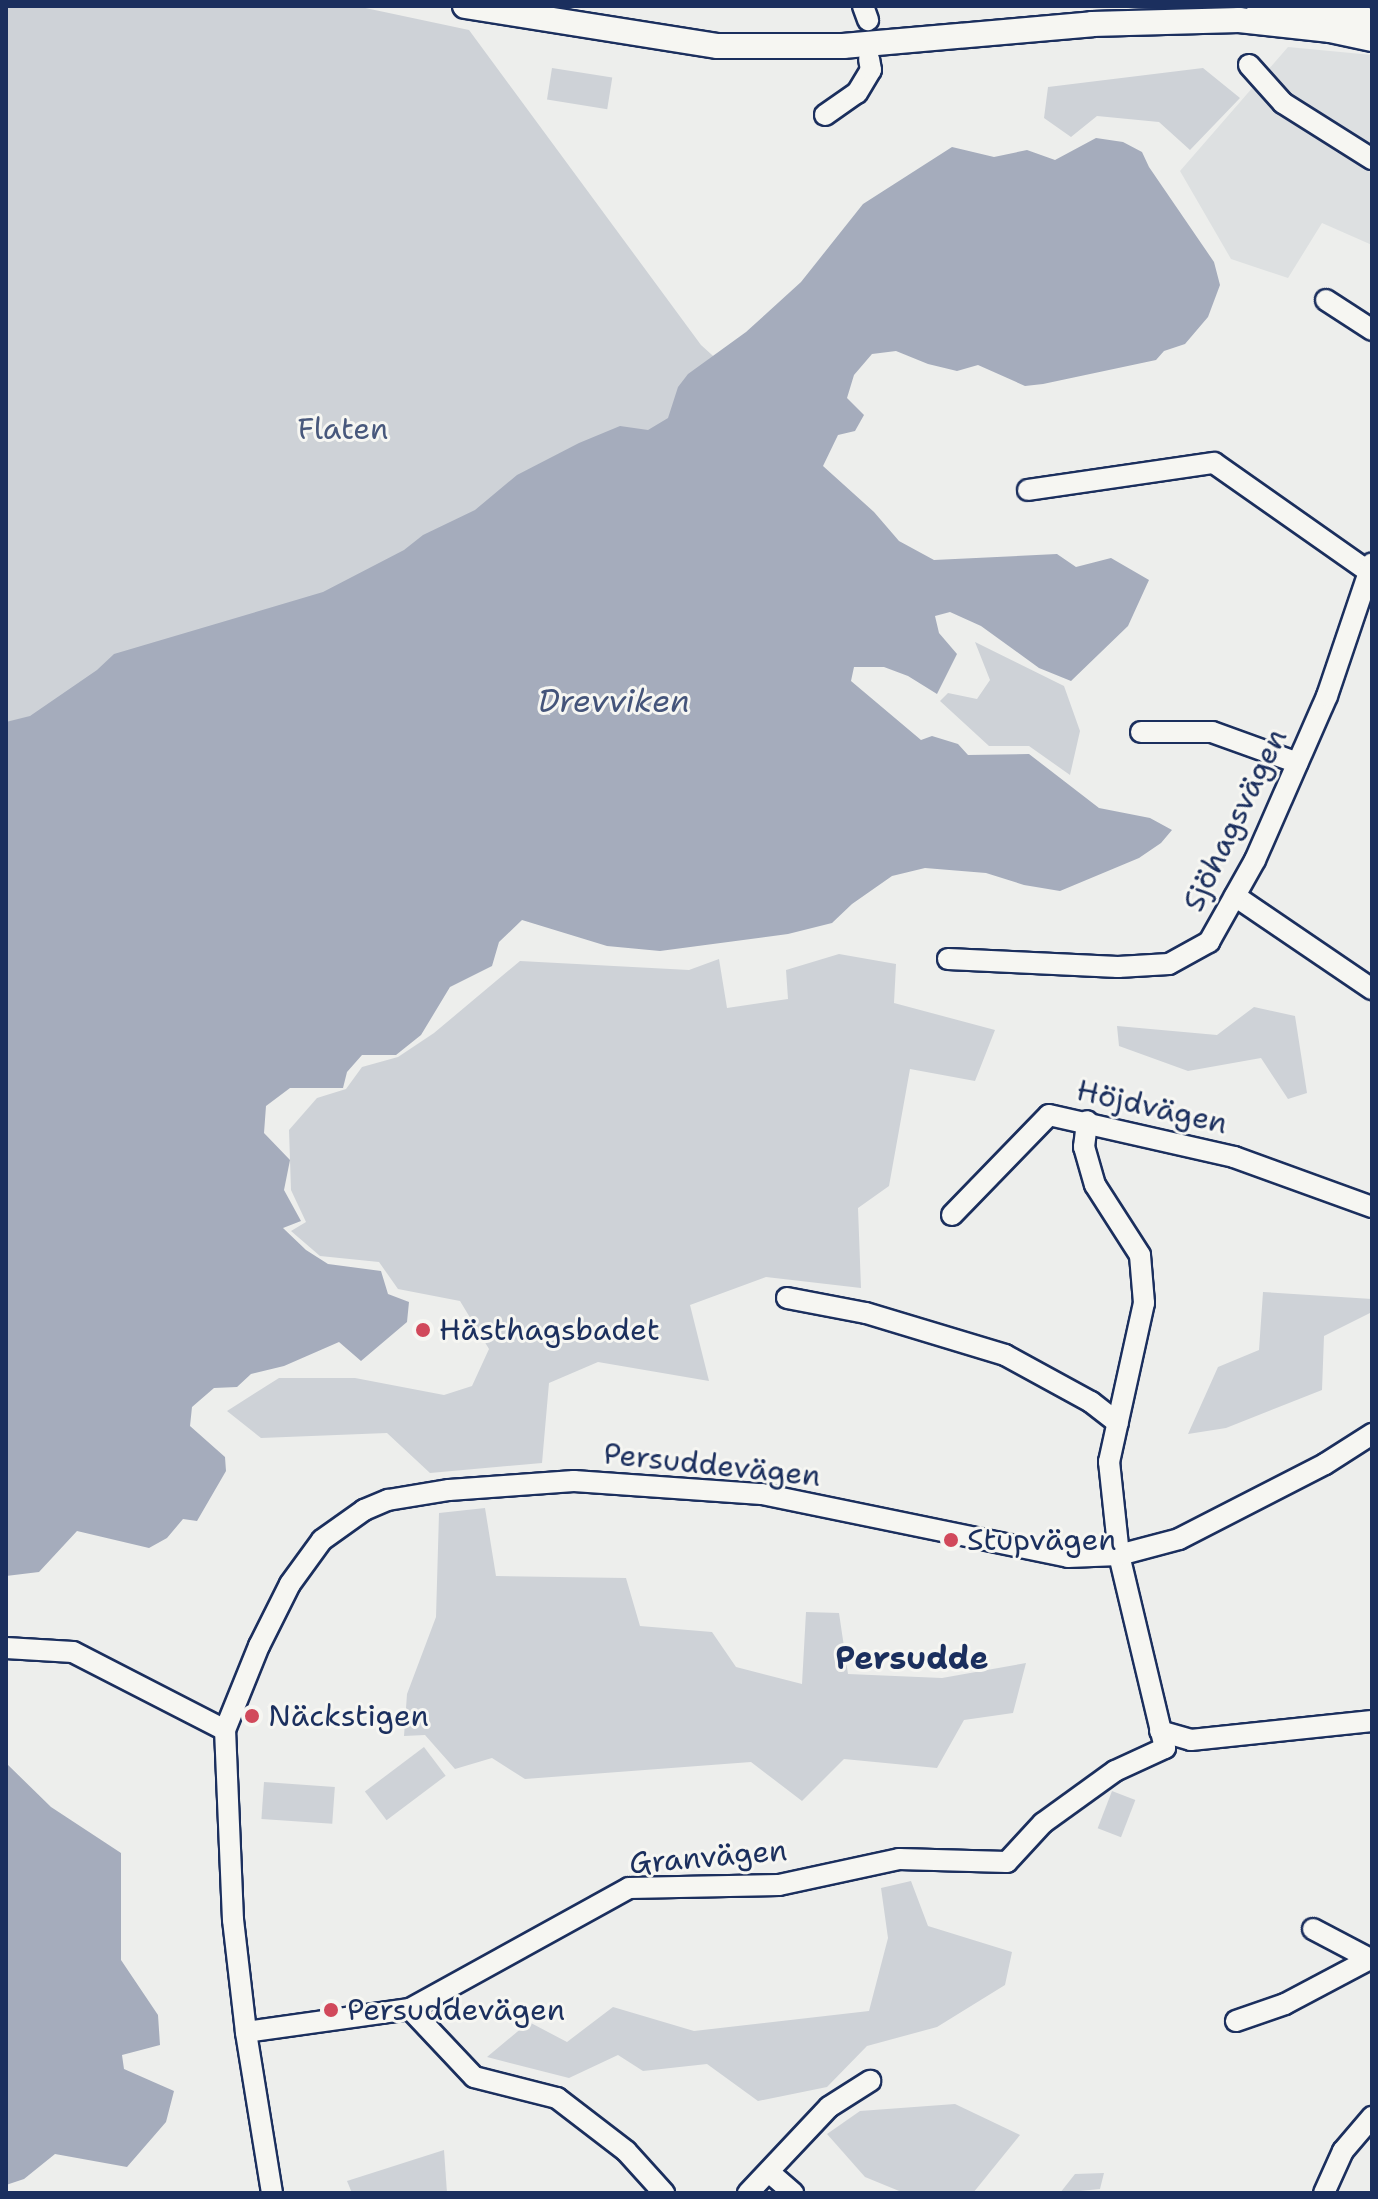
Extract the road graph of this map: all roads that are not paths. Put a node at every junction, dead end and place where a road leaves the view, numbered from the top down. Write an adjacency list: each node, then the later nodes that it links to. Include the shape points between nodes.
1 (465, 6): 6 (main road, via 718,46 843,46 1092,24 1239,20)
2 (535, 6): 3 (main road, via 720,34 842,36 1090,12)
3 (1220, 6)
4 (1259, 6): 5 (main road, via 1335,12)
5 (1372, 21)
6 (1372, 39)
7 (869, 59): 9 (street, via 871,70 857,93)
8 (1249, 65): 10 (street, via 1283,103)
9 (825, 115)
10 (1372, 159)
11 (1326, 300): 12 (street)
12 (1372, 330)
13 (1028, 490): 14 (street, via 1214,463)
14 (1371, 572): 16 (street, Sjöhagsvägen)
15 (1141, 732): 16 (street, via 1212,732)
16 (1298, 763): 17 (street, Sjöhagsvägen)
17 (1235, 896): 18 (street, Sjöhagsvägen, via 1209,942 1169,964 1118,967); 19 (street)
18 (948, 959)
19 (1372, 989)
20 (1087, 1121): 21 (street, Höjdvägen, via 1234,1157); 22 (street, Höjdvägen, via 1049,1115); 24 (street, via 1084,1147 1095,1185 1140,1255 1144,1303)
21 (1372, 1207)
22 (952, 1215)
23 (787, 1298): 24 (street, via 866,1313 1005,1355 1091,1402)
24 (1118, 1423): 26 (street, via 1109,1462)
25 (1372, 1434): 26 (street, Persuddevägen, via 1179,1539)
26 (1119, 1555): 29 (street, Persuddevägen, via 1068,1557 746,1493 574,1481 388,1500 322,1540 290,1584); 30 (street)
27 (6, 1648): 29 (street, via 73,1652)
28 (1372, 1721): 30 (street)
29 (225, 1730): 35 (street, Persuddevägen, via 233,1920)
30 (1162, 1739): 33 (street, Granvägen, via 1043,1823 1007,1862 899,1859 779,1885 629,1888)
31 (1313, 1929): 32 (street)
32 (1370, 1960): 34 (street, via 1285,2004)
33 (410, 2009): 35 (street, Granvägen); 40 (street, via 474,2077 557,2098 626,2151)
34 (1236, 2021)
35 (246, 2032): 39 (street, Persuddevägen)
36 (870, 2081): 38 (street, via 829,2107)
37 (1372, 2117): 43 (street, via 1343,2151)
38 (769, 2172): 41 (street); 42 (street)
39 (272, 2193)
40 (664, 2193)
41 (748, 2193)
42 (793, 2193)
43 (1324, 2193)

